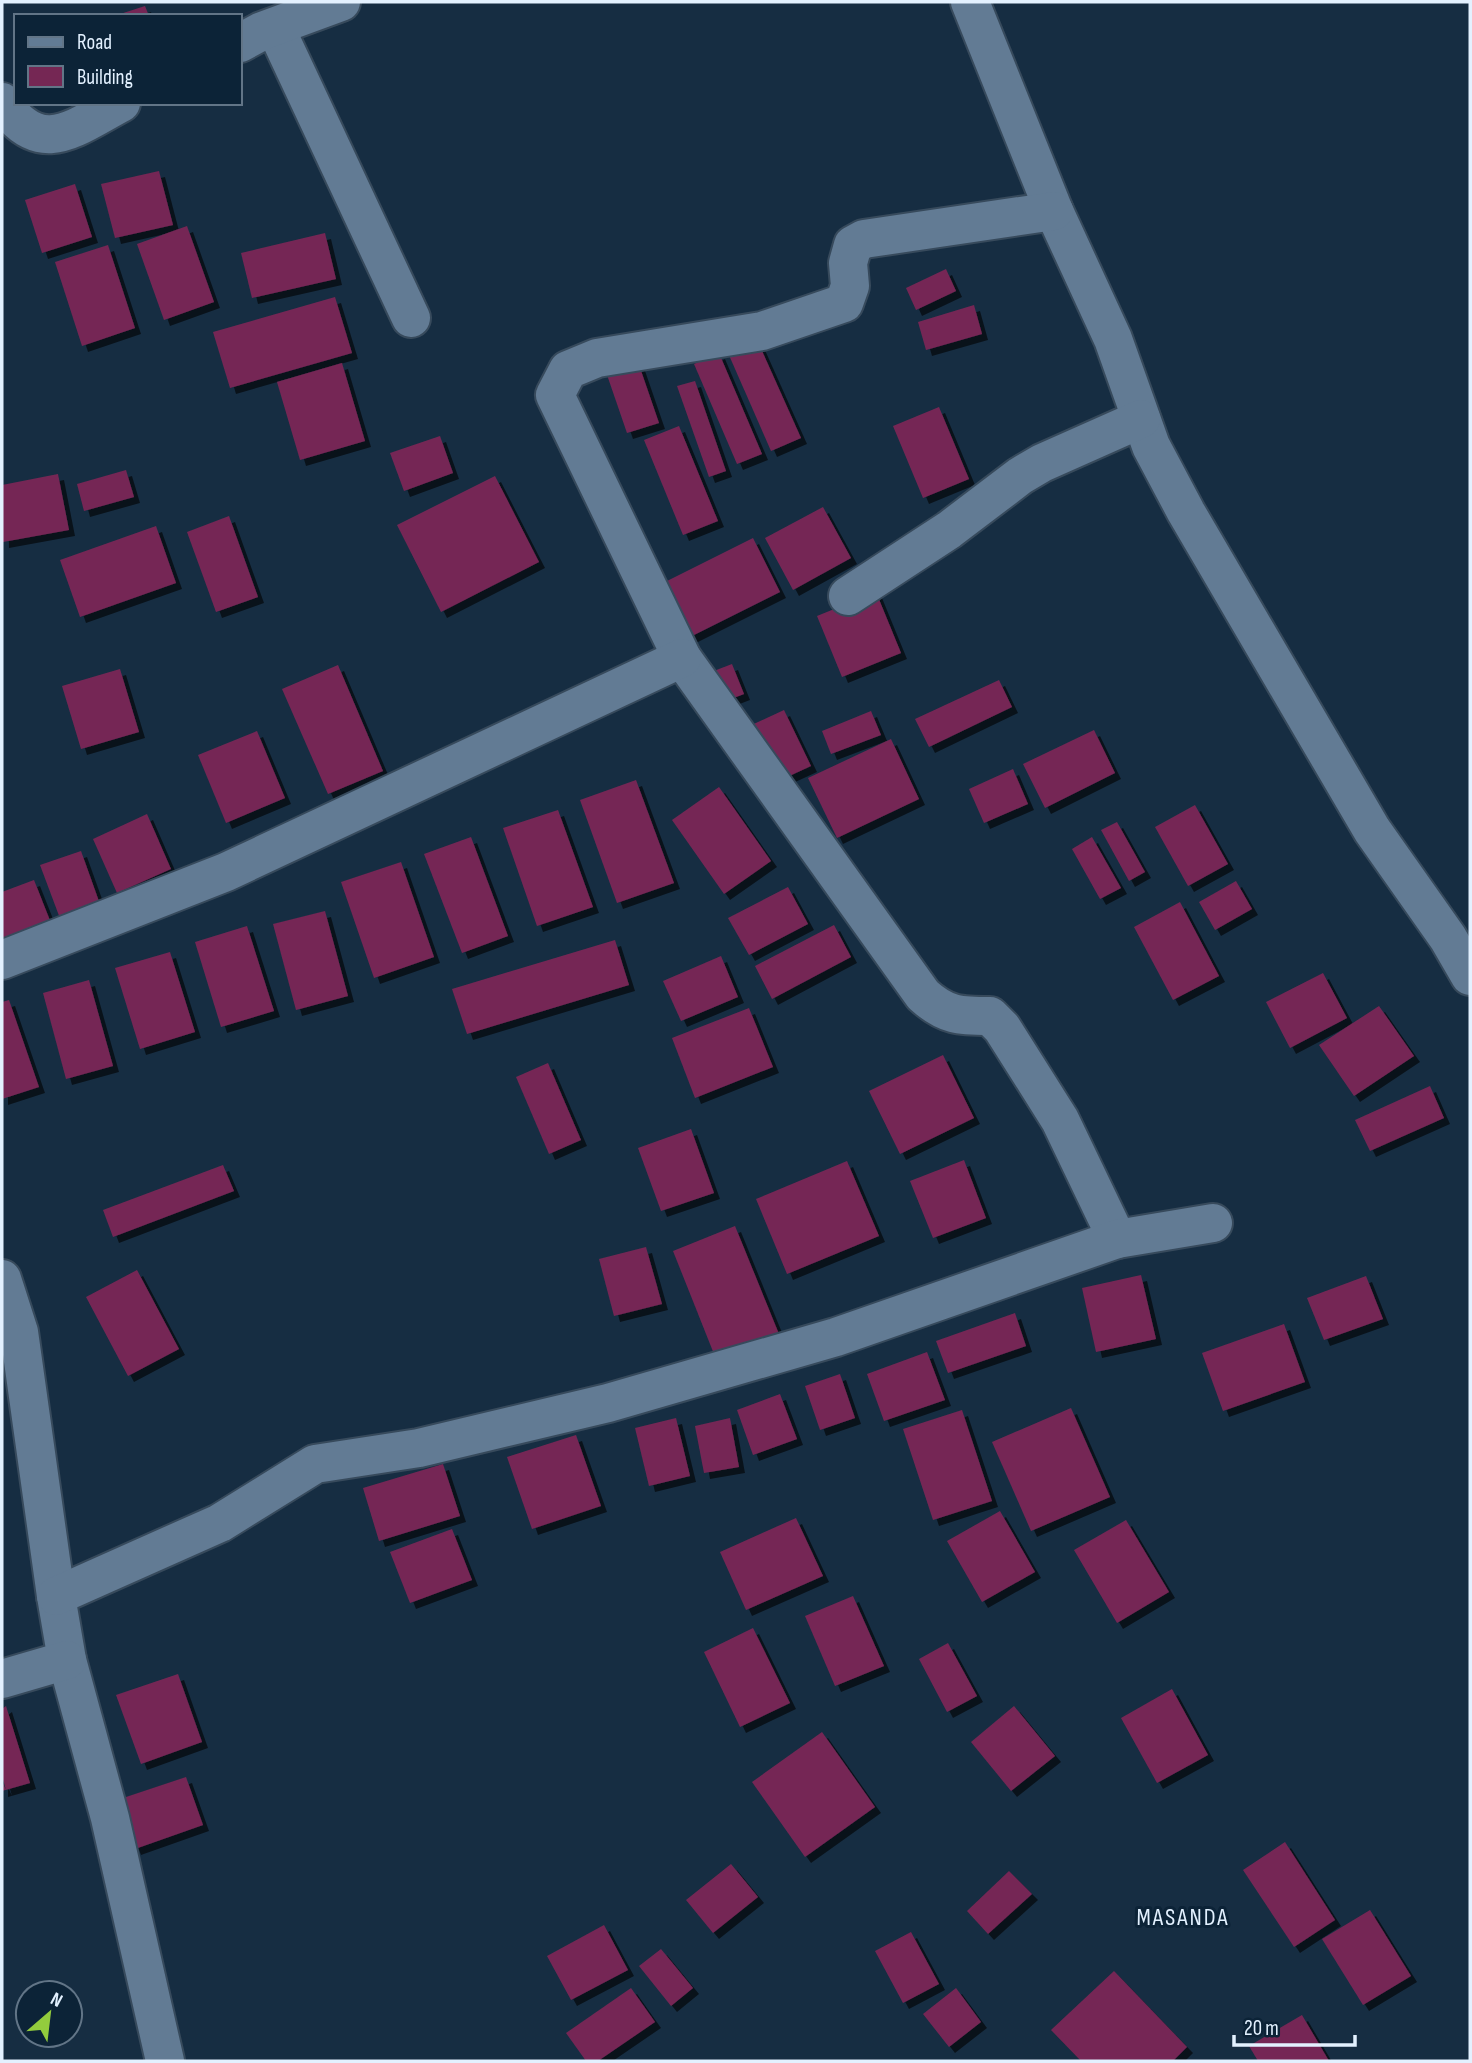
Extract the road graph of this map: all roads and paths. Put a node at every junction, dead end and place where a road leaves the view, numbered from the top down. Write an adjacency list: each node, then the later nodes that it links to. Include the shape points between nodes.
1 (341, 2): 3 (street)
2 (970, 2): 7 (street)
3 (275, 27): 4 (street); 8 (street)
4 (242, 42)
5 (2, 102): 6 (street, via 13,118 47,136)
6 (117, 105)
7 (1054, 211): 9 (street, via 1113,339); 11 (street, via 864,239 853,245 848,263 850,286 844,303 835,307 762,331 597,358 568,370 555,395)
8 (411, 318)
9 (1141, 419): 10 (street, via 1020,476 949,530); 13 (street, via 1186,512 1372,830)
10 (848, 596)
11 (682, 658): 12 (street, via 226,872); 15 (street, via 923,995 940,1010 990,1016 1002,1028 1060,1120)
12 (2, 960)
13 (1470, 976)
14 (1213, 1223): 15 (street)
15 (1116, 1240): 17 (street, via 836,1338 608,1403 419,1448 315,1464 220,1523)
16 (2, 1279): 17 (street, via 19,1332)
17 (56, 1596): 18 (street)
18 (67, 1660): 19 (street); 20 (street, via 110,1818)
19 (2, 1679)
20 (165, 2061)

